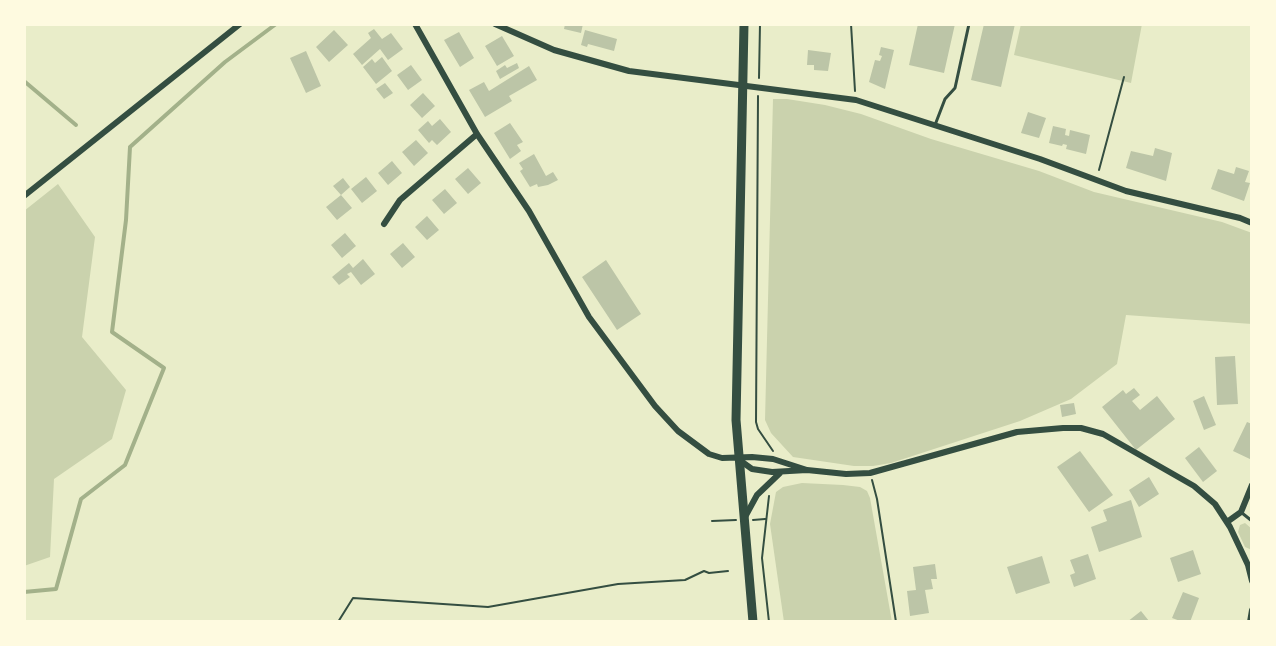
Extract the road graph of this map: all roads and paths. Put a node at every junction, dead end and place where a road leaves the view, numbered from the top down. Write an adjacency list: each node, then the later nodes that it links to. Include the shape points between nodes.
1 (240, 24): 15 (street)
2 (416, 24): 13 (street)
3 (495, 24): 9 (street, via 554,50 618,68)
4 (744, 24): 9 (main road)
5 (760, 24): 10 (path)
6 (851, 24): 11 (path)
7 (969, 24): 12 (lane, via 955,88 945,99)
8 (1124, 77): 14 (path)
9 (743, 85): 10 (street); 18 (main road, via 736,383)
10 (758, 87): 11 (street); 19 (path, via 756,422 771,446)
11 (856, 100): 12 (street)
12 (935, 125): 14 (street)
13 (477, 134): 17 (street, via 400,200); 18 (street, via 529,211 589,317 655,406 703,451)
14 (1096, 180): 16 (street)
15 (24, 196)
16 (1252, 223)
17 (384, 224)
18 (738, 459): 19 (street); 21 (street, via 752,468); 26 (main road)
19 (773, 459): 20 (street)
20 (807, 470): 21 (street); 22 (street)
21 (780, 473): 23 (street)
22 (870, 473): 29 (street, via 1017,432 1082,428 1103,435 1194,486 1215,504); 37 (path)
23 (772, 479): 26 (street, via 757,495); 36 (path, via 762,558)
24 (1252, 485): 25 (street)
25 (1241, 512): 28 (lane); 29 (street)
26 (743, 520): 27 (path); 35 (main road)
27 (712, 521)
28 (1252, 521)
29 (1227, 522): 30 (street)
30 (1250, 564): 32 (street)
31 (728, 571): 34 (path, via 704,571 685,579 618,585 488,607 353,598)
32 (1252, 580)
33 (1252, 610): 38 (street)
34 (338, 622)
35 (753, 622)
36 (769, 622)
37 (896, 622)
38 (1250, 622)

